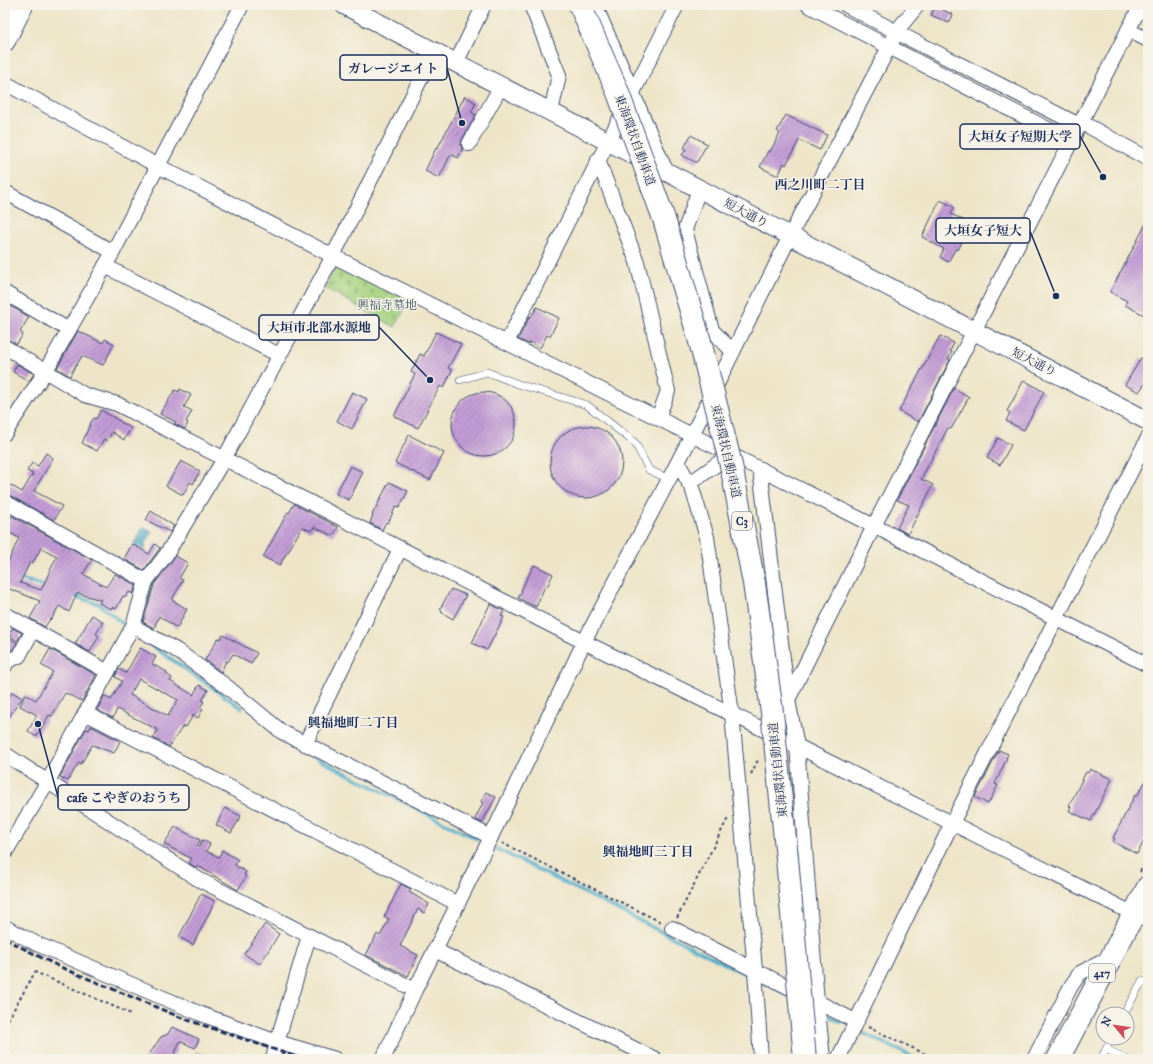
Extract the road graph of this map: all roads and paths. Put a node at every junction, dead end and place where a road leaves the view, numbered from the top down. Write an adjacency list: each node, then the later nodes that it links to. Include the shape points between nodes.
1 (23, 5): 16 (main road)
2 (242, 5): 28 (street)
3 (344, 5): 17 (street, 短大通り)
4 (484, 5): 18 (street)
5 (531, 5): 22 (street, via 559,75)
6 (580, 5): 105 (highway, 東海環状自動車道 / C3, bridge, via 617,90 664,219 701,345 731,465 754,583 772,712)
7 (595, 5): 21 (street)
8 (676, 5): 21 (street)
9 (808, 5): 14 (street)
10 (846, 5): 14 (street)
11 (918, 5): 14 (street)
12 (1141, 5): 13 (street)
13 (1128, 30): 15 (street); 23 (street)
14 (893, 39): 23 (street); 32 (street)
15 (1148, 40)
16 (5, 41)
17 (434, 52): 18 (street, 短大通り); 34 (street)
18 (456, 63): 20 (street, 短大通り)
19 (5, 83): 28 (street)
20 (501, 86): 22 (street, 短大通り); 25 (street)
21 (633, 94): 24 (street); 29 (street)
22 (551, 112): 24 (street, 短大通り)
23 (1076, 131): 26 (street); 38 (street)
24 (608, 141): 27 (street); 29 (street, 短大通り)
25 (469, 144)
26 (1148, 159)
27 (598, 160): 39 (street); 45 (street, via 637,262 668,391)
28 (158, 166): 33 (street); 34 (street)
29 (666, 171): 30 (street, 短大通り)
30 (700, 189): 32 (street, 短大通り); 41 (street, via 685,230 712,330)
31 (5, 192): 33 (street)
32 (790, 236): 38 (street, 短大通り); 41 (street)
33 (113, 252): 35 (street)
34 (333, 256): 39 (street); 42 (street)
35 (105, 266): 37 (street); 42 (street)
36 (5, 293): 37 (street)
37 (69, 330): 43 (street)
38 (973, 330): 46 (street, 短大通り); 57 (street)
39 (507, 342): 45 (street)
40 (5, 347): 43 (street)
41 (733, 352): 48 (street)
42 (280, 355): 51 (street)
43 (45, 372): 47 (street); 51 (street, via 85,395 117,404)
44 (460, 380): 54 (lane, via 487,372 588,405 635,443 649,470)
45 (658, 418): 48 (street)
46 (1148, 421)
47 (5, 433)
48 (692, 435): 50 (street); 52 (street)
49 (1148, 438): 61 (street)
50 (731, 454): 53 (street); 55 (street)
51 (224, 459): 58 (street); 59 (street, via 166,554)
52 (678, 463): 54 (street); 55 (street)
53 (760, 469): 57 (street); 68 (street)
54 (669, 479): 64 (street)
55 (689, 484): 70 (street, via 707,538)
56 (5, 502): 59 (street)
57 (874, 526): 61 (street); 68 (street)
58 (400, 549): 64 (street); 72 (street)
59 (146, 581): 62 (street)
60 (5, 614): 63 (street)
61 (1056, 617): 65 (street); 77 (street)
62 (133, 626): 67 (street); 72 (street, via 176,650 226,686 282,732)
63 (33, 630): 66 (street, via 19,656 6,662); 67 (street)
64 (584, 642): 70 (street); 78 (street)
65 (1148, 664)
66 (5, 666)
67 (108, 672): 69 (street)
68 (788, 700): 71 (street); 73 (street)
69 (85, 713): 75 (street); 82 (street)
70 (732, 714): 71 (street); 76 (street)
71 (771, 734): 73 (street); 76 (path)
72 (305, 744): 78 (street)
73 (797, 746): 77 (street); 92 (street)
74 (5, 754): 75 (street)
75 (48, 781): 79 (street); 86 (street, via 198,879)
76 (739, 796): 85 (path); 89 (street)
77 (952, 823): 83 (street); 95 (street)
78 (490, 837): 82 (street); 85 (path)
79 (5, 853)
80 (1148, 868): 81 (path)
81 (1146, 876): 83 (highway, 417)
82 (458, 904): 87 (street)
83 (1141, 917): 88 (highway, 417)
84 (5, 927): 97 (street, via 126,983)
85 (672, 928): 89 (street)
86 (309, 936): 91 (street); 97 (street)
87 (435, 950): 91 (street); 103 (street)
88 (1110, 958): 109 (street, via 1080,973); 110 (highway, 417)
89 (755, 970): 92 (street); 104 (street)
90 (1148, 984): 93 (lane, via 1142,981)
91 (415, 990): 102 (street)
92 (817, 1002): 95 (street); 106 (street)
93 (1128, 1006)
94 (132, 1014): 96 (path, via 35,972)
95 (857, 1022): 107 (street); 108 (path)
96 (5, 1025)
97 (277, 1042): 100 (street); 101 (street)
98 (1108, 1046): 99 (lane)
99 (1106, 1049): 111 (lane); 112 (lane)
100 (273, 1059)
101 (335, 1059)
102 (383, 1059)
103 (655, 1059)
104 (761, 1059)
105 (805, 1059)
106 (823, 1059)
107 (838, 1059)
108 (936, 1059)
109 (1034, 1059)
110 (1058, 1059)
111 (1101, 1059)
112 (1126, 1059)

